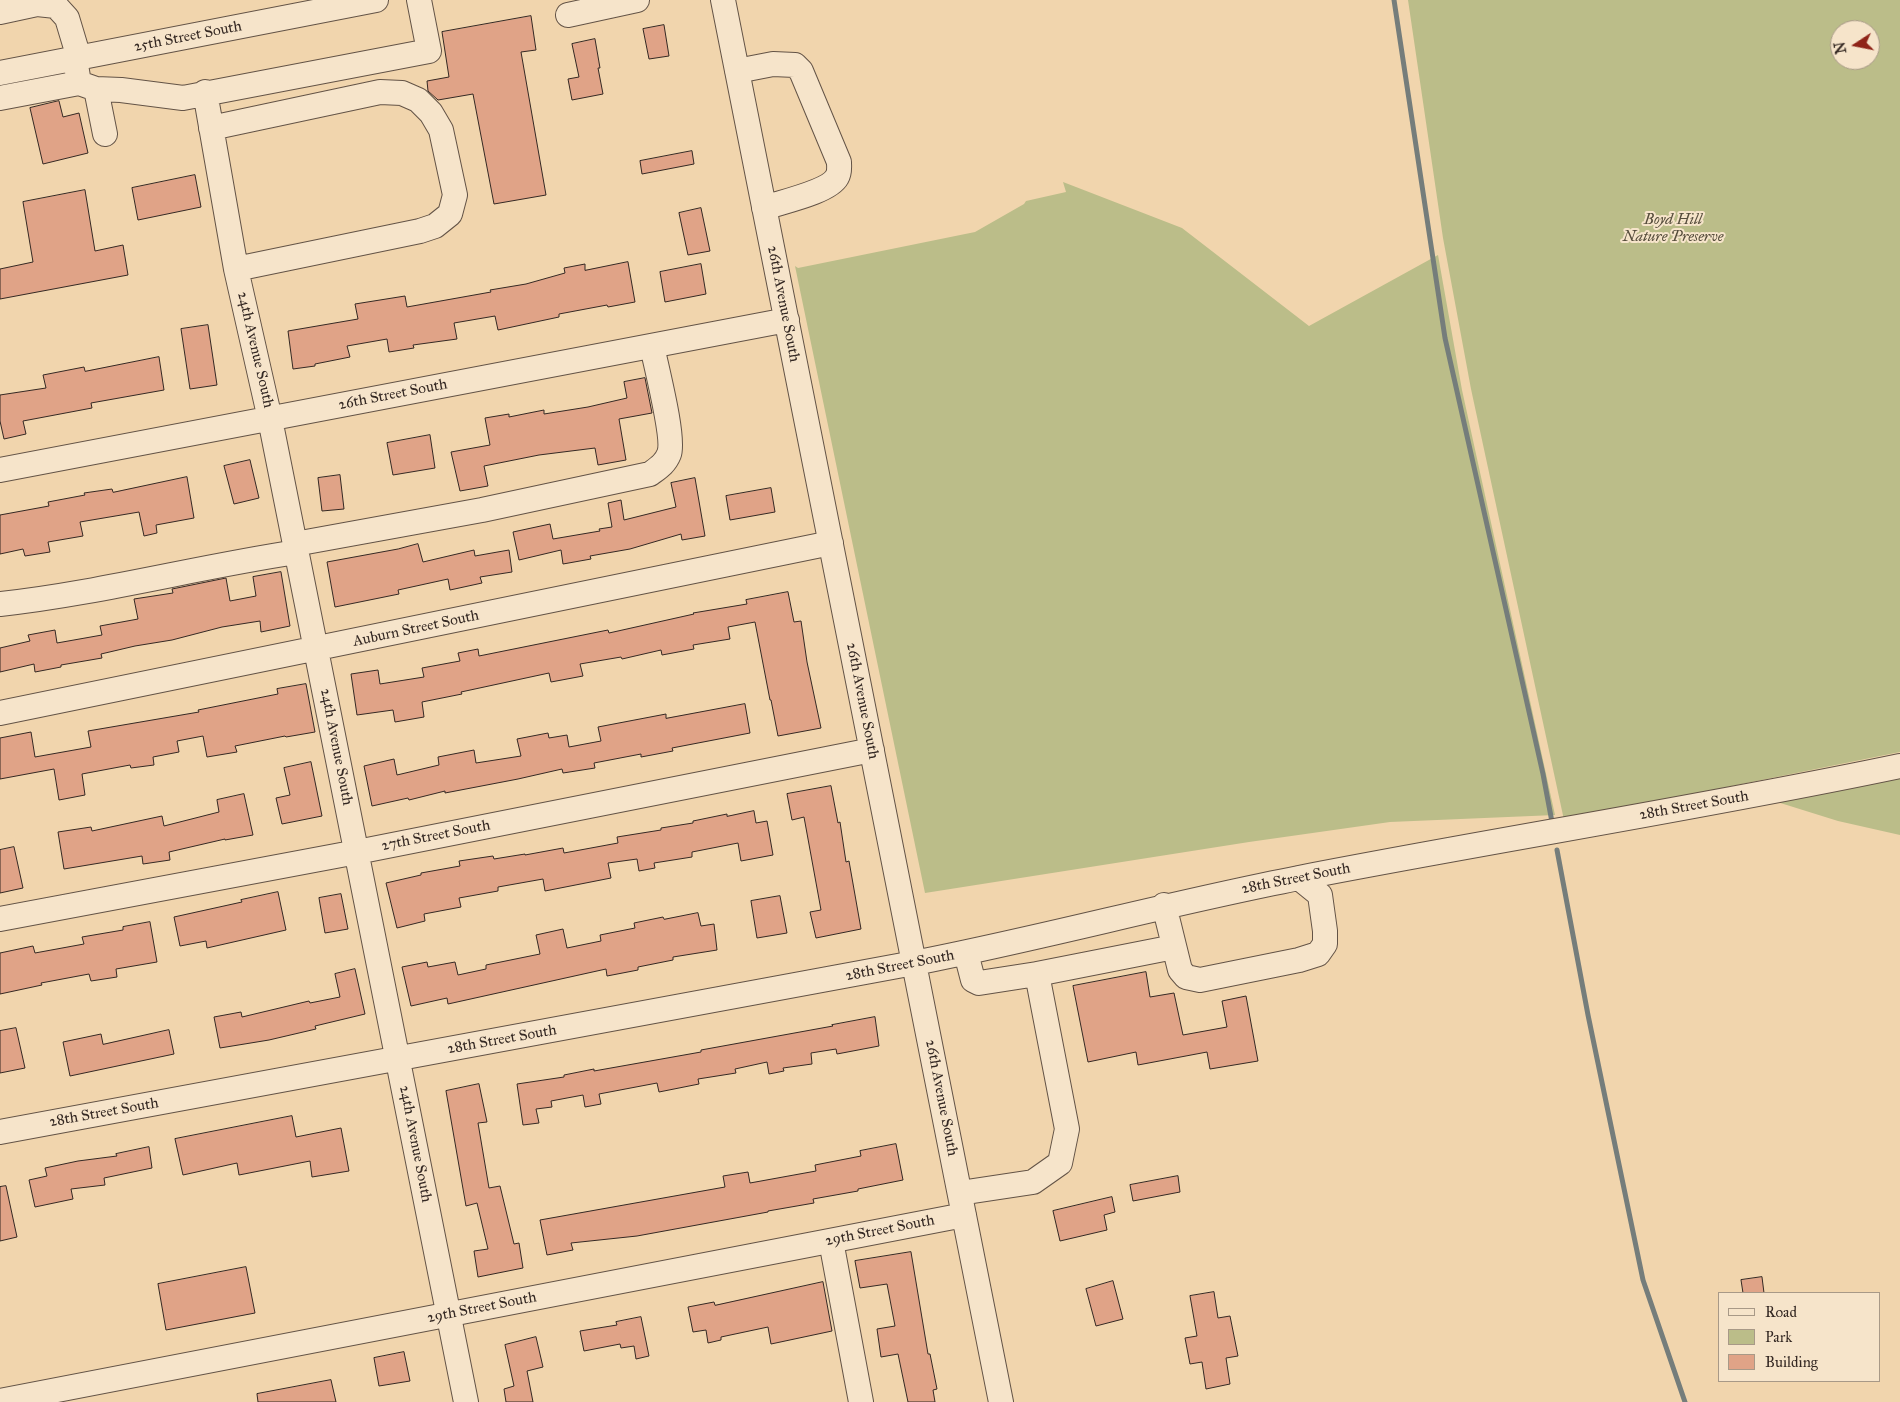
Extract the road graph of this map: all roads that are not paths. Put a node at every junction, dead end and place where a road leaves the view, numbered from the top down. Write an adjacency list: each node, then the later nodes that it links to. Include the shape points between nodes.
1 (376, 0): 5 (street, 25th Street South)
2 (419, 0): 13 (street, via 429,51)
3 (637, 0): 6 (street)
4 (723, 0): 10 (street, 26th Avenue South)
5 (339, 3): 9 (street, 25th Street South)
6 (596, 5): 8 (street)
7 (0, 12): 9 (street, via 37,4 56,6 67,18)
8 (568, 15)
9 (77, 58): 11 (street, 25th Street South); 12 (street)
10 (737, 70): 17 (street, 26th Avenue South); 17 (street, via 773,64 795,65 801,71 839,162 837,179 824,188)
11 (0, 73)
12 (88, 86): 13 (street, via 182,98); 14 (street); 16 (street)
13 (205, 92): 15 (street, 24th Avenue South)
14 (0, 98)
15 (211, 128): 18 (street, 24th Avenue South); 18 (street, via 380,92 402,94 418,100 442,130 455,194 450,214 435,226)
16 (105, 134)
17 (764, 208): 19 (street, 26th Avenue South)
18 (236, 269): 21 (street, 24th Avenue South)
19 (787, 320): 20 (street, 26th Street South); 23 (street, 26th Avenue South)
20 (652, 346): 21 (street, 26th Street South); 24 (street, via 670,436 670,453 662,466 650,474)
21 (270, 419): 22 (street, 26th Street South); 24 (street, 24th Avenue South)
22 (0, 470)
23 (831, 543): 26 (street, Auburn Street South); 28 (street, 26th Avenue South)
24 (296, 548): 25 (street, via 89,591); 26 (street, 24th Avenue South)
25 (0, 604)
26 (316, 649): 27 (street, Auburn Street South); 30 (street, 24th Avenue South)
27 (0, 713)
28 (872, 750): 30 (street, 27th Street South); 36 (street, 26th Avenue South)
29 (1900, 766): 31 (street, 28th Street South)
30 (356, 852): 33 (street, 27th Street South); 38 (street, 24th Avenue South)
31 (1299, 878): 32 (street, 28th Street South); 34 (street, via 1320,895 1325,944 1318,954 1200,980 1186,977 1180,970)
32 (1164, 906): 34 (street); 35 (street, 28th Street South)
33 (0, 919)
34 (1174, 947): 37 (street)
35 (966, 953): 36 (street, 28th Street South); 37 (street, via 972,980 979,983)
36 (914, 963): 38 (street, 28th Street South); 40 (street, 26th Avenue South)
37 (1037, 974): 40 (street, 29th Street South, via 1067,1129 1060,1163 1033,1182)
38 (398, 1059): 39 (street, 28th Street South); 42 (street, 24th Avenue South)
39 (0, 1132)
40 (962, 1204): 41 (street, 29th Street South); 46 (street, 26th Avenue South)
41 (831, 1240): 42 (street, 29th Street South); 45 (street)
42 (449, 1314): 43 (street, 29th Street South); 44 (street, 24th Avenue South)
43 (0, 1401)
44 (466, 1402)
45 (861, 1402)
46 (1001, 1402)

